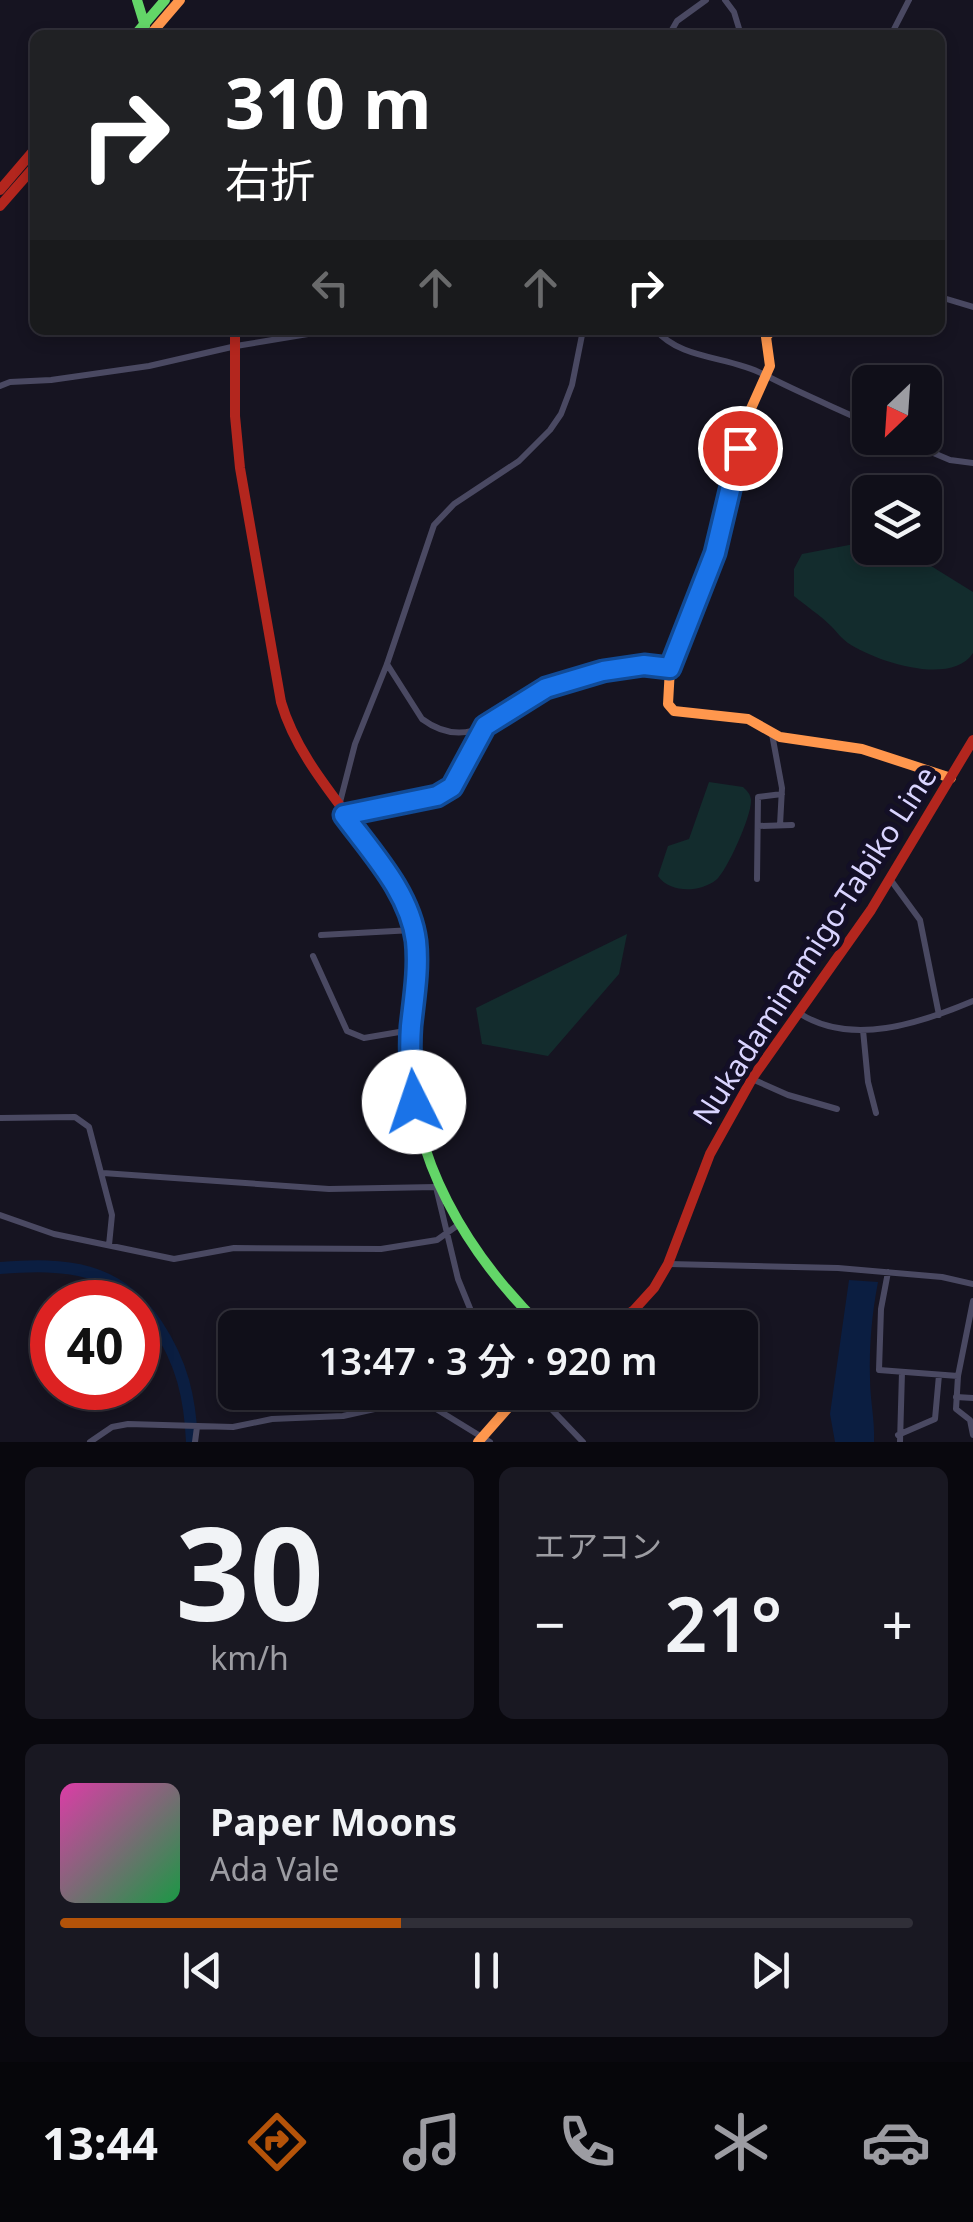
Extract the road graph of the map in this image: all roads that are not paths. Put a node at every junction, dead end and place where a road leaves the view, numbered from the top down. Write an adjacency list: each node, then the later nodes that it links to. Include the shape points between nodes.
1 (137, 0): 7 (main road)
2 (165, 0): 8 (main road)
3 (180, 0): 9 (main road)
4 (706, 0): 10 (street)
5 (725, 0): 11 (street)
6 (908, 0): 12 (street)
7 (148, 30)
8 (149, 30)
9 (149, 30)
10 (671, 30)
11 (739, 30)
12 (893, 30)
13 (30, 155): 15 (main road)
14 (30, 172): 16 (main road)
15 (0, 190)
16 (0, 206)
17 (945, 299): 18 (street)
18 (973, 307)
19 (235, 335): 24 (main road)
20 (302, 335): 24 (street)
21 (583, 335): 30 (street, via 572,384 550,430 434,525)
22 (660, 335): 25 (street)
23 (768, 335): 25 (main road)
24 (236, 346): 26 (street, via 149,366); 37 (main road, via 246,518 280,695 294,739)
25 (766, 377): 27 (street); 31 (main road, via 749,413 715,553)
26 (0, 386)
27 (852, 416)
28 (938, 455): 29 (street)
29 (973, 463)
30 (386, 664): 32 (street, via 422,720 462,734); 37 (street, via 354,744)
31 (670, 668): 32 (street, via 644,665 571,679); 33 (main road, via 670,708 748,719)
32 (485, 726): 37 (street, via 452,787 437,796)
33 (772, 732): 35 (main road, via 862,749); 36 (street)
34 (973, 740): 35 (main road, Nukadaminamigo-Tabiko Line)
35 (951, 778): 41 (main road, Nukadaminamigo-Tabiko Line)
36 (782, 794): 38 (street); 40 (street, via 758,797)
37 (342, 811): 43 (main road, via 391,879)
38 (780, 824): 39 (street); 40 (street)
39 (792, 825)
40 (758, 826): 42 (street)
41 (890, 878): 47 (main road, Nukadaminamigo-Tabiko Line); 48 (street, via 920,920)
42 (757, 879)
43 (413, 930): 44 (street); 49 (main road)
44 (322, 935)
45 (313, 956): 49 (street, via 347,1031 364,1038)
46 (973, 1001): 48 (street)
47 (799, 1013): 50 (street, via 838,1030); 51 (main road, Nukadaminamigo-Tabiko Line)
48 (939, 1015): 50 (street)
49 (411, 1030): 56 (main road, via 414,1102)
50 (863, 1030): 53 (street)
51 (752, 1079): 52 (street); 61 (main road, Nukadaminamigo-Tabiko Line, via 710,1154)
52 (836, 1109)
53 (876, 1113)
54 (0, 1118): 55 (street, via 79,1118 89,1126)
55 (103, 1173): 56 (street, via 329,1189); 60 (street, via 112,1216)
56 (436, 1186): 58 (main road); 59 (street)
57 (0, 1214): 60 (street)
58 (458, 1224): 59 (street); 66 (main road)
59 (445, 1234): 60 (street, via 381,1249 234,1248 174,1259); 65 (street)
60 (108, 1245)
61 (668, 1264): 62 (street); 67 (main road, Nukadaminamigo-Tabiko Line)
62 (888, 1272): 63 (street); 68 (street, via 878,1363 879,1370)
63 (973, 1284)
64 (973, 1301): 70 (street)
65 (471, 1310)
66 (528, 1310)
67 (634, 1310)
68 (902, 1372): 69 (street); 77 (street)
69 (939, 1375): 70 (street); 77 (street, via 935,1420)
70 (958, 1376): 71 (street)
71 (956, 1397): 72 (street); 76 (street)
72 (973, 1398)
73 (506, 1410): 78 (main road)
74 (552, 1410): 81 (street)
75 (193, 1427): 78 (street, via 344,1416 415,1403 433,1407); 79 (street, via 112,1427); 80 (street)
76 (973, 1435)
77 (899, 1439)
78 (483, 1440)
79 (90, 1442)
80 (195, 1442)
81 (582, 1442)

